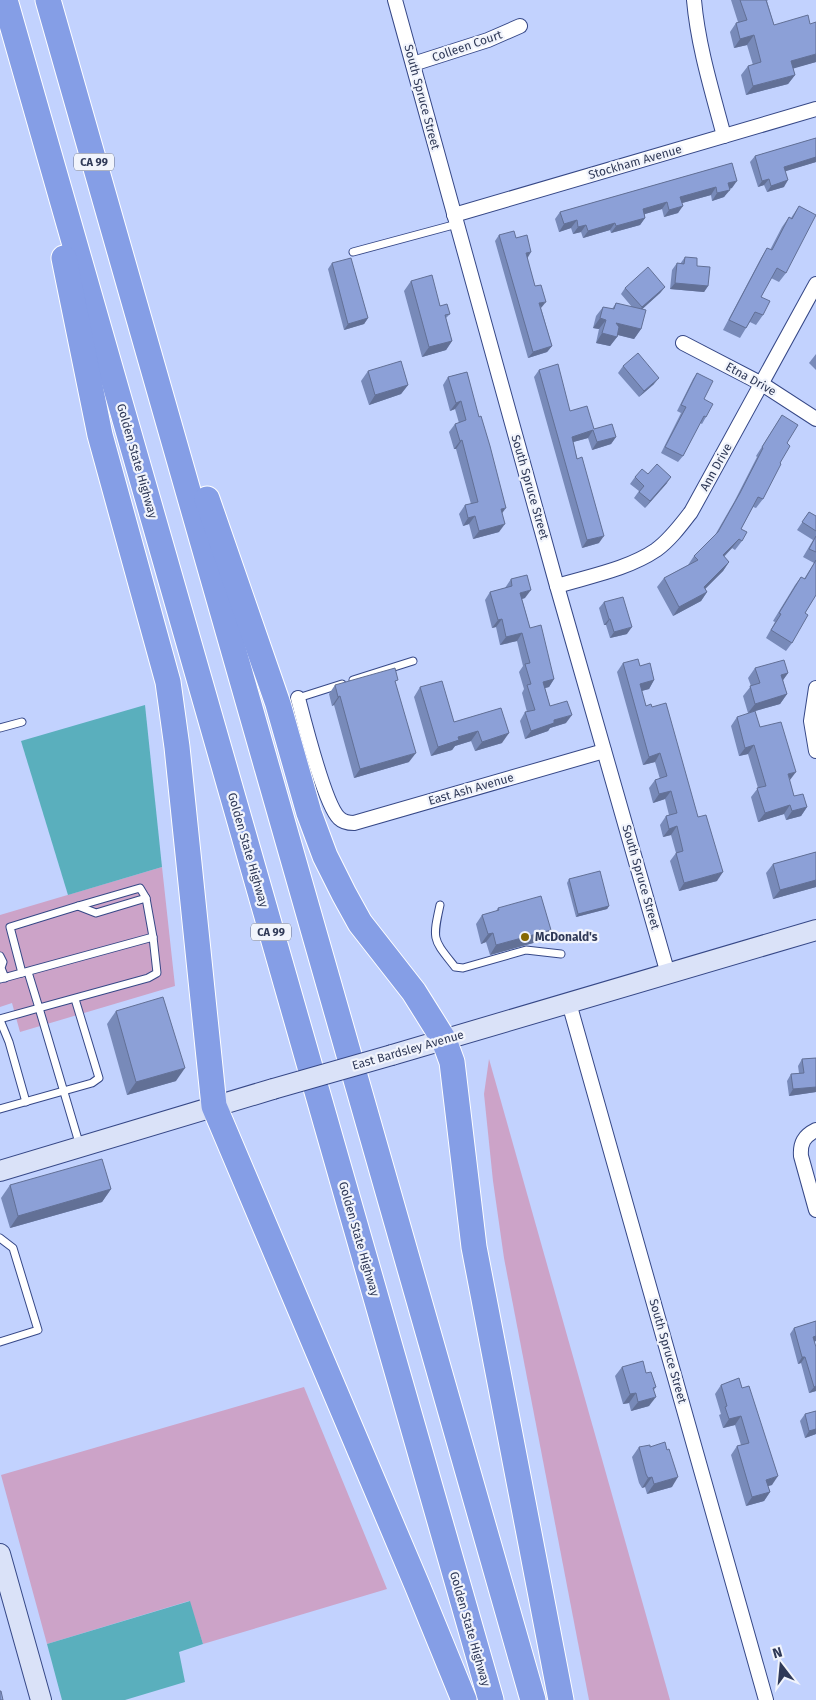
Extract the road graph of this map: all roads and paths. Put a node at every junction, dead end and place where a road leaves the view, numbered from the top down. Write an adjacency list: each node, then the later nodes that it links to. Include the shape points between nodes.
1 (5, 0): 9 (highway, Golden State Highway / CA 99)
2 (48, 0): 13 (highway, CA 99)
3 (395, 0): 6 (street, South Spruce Street)
4 (694, 0): 8 (street, via 696,28)
5 (520, 26): 6 (street, Colleen Court)
6 (413, 64): 10 (street, South Spruce Street)
7 (816, 109): 8 (street, Stockham Avenue)
8 (724, 136): 10 (street, Stockham Avenue)
9 (52, 164): 43 (highway, via 55,214 94,409 169,691 178,747); 54 (highway, Golden State Highway / CA 99)
10 (455, 220): 11 (lane, Stockham Avenue); 17 (street, South Spruce Street)
11 (353, 252)
12 (816, 284): 15 (street, Ann Drive)
13 (140, 323): 40 (highway, via 154,337 226,559 278,704 322,848 360,923 414,992); 55 (highway, CA 99)
14 (683, 343): 15 (street, Etna Drive)
15 (762, 384): 16 (street, Etna Drive); 17 (street, Ann Drive, via 691,512 674,533 657,549 636,561)
16 (816, 419)
17 (557, 586): 23 (street, South Spruce Street)
18 (413, 661): 20 (lane)
19 (816, 688): 24 (street, via 811,721)
20 (298, 698): 23 (street, East Ash Avenue, via 327,795 339,818 345,822 354,823)
21 (22, 722): 22 (lane)
22 (0, 728)
23 (604, 750): 34 (street, South Spruce Street)
24 (816, 751)
25 (146, 898): 26 (lane, via 96,913); 26 (lane, via 140,888); 29 (lane)
26 (78, 906): 33 (lane, via 10,927)
27 (440, 906): 30 (lane, via 436,942 455,967 463,968 526,950)
28 (816, 930): 34 (main road, East Bardsley Avenue)
29 (153, 937): 33 (lane); 36 (lane, via 157,973)
30 (561, 954)
31 (0, 956): 32 (lane)
32 (1, 968): 35 (lane)
33 (25, 972): 35 (lane); 38 (lane)
34 (668, 974): 37 (main road, East Bardsley Avenue)
35 (2, 979)
36 (75, 999): 38 (lane); 41 (lane, via 99,1078)
37 (569, 1003): 40 (main road, East Bardsley Avenue); 57 (street, South Spruce Street)
38 (39, 1008): 39 (lane); 41 (lane)
39 (0, 1019): 42 (lane)
40 (444, 1040): 43 (main road, East Bardsley Avenue, bridge); 56 (highway, via 453,1065 474,1247)
41 (64, 1092): 42 (lane); 46 (lane)
42 (26, 1102): 44 (lane)
43 (214, 1106): 46 (main road, East Bardsley Avenue); 53 (highway)
44 (0, 1109)
45 (816, 1130): 48 (street, via 803,1140 800,1148)
46 (80, 1147): 47 (main road, East Bardsley Avenue)
47 (0, 1171)
48 (816, 1210)
49 (0, 1238): 50 (lane, via 13,1248 38,1330)
50 (0, 1342)
51 (1, 1564): 52 (main road)
52 (41, 1700)
53 (464, 1700)
54 (491, 1700)
55 (533, 1700)
56 (561, 1700)
57 (766, 1700)

